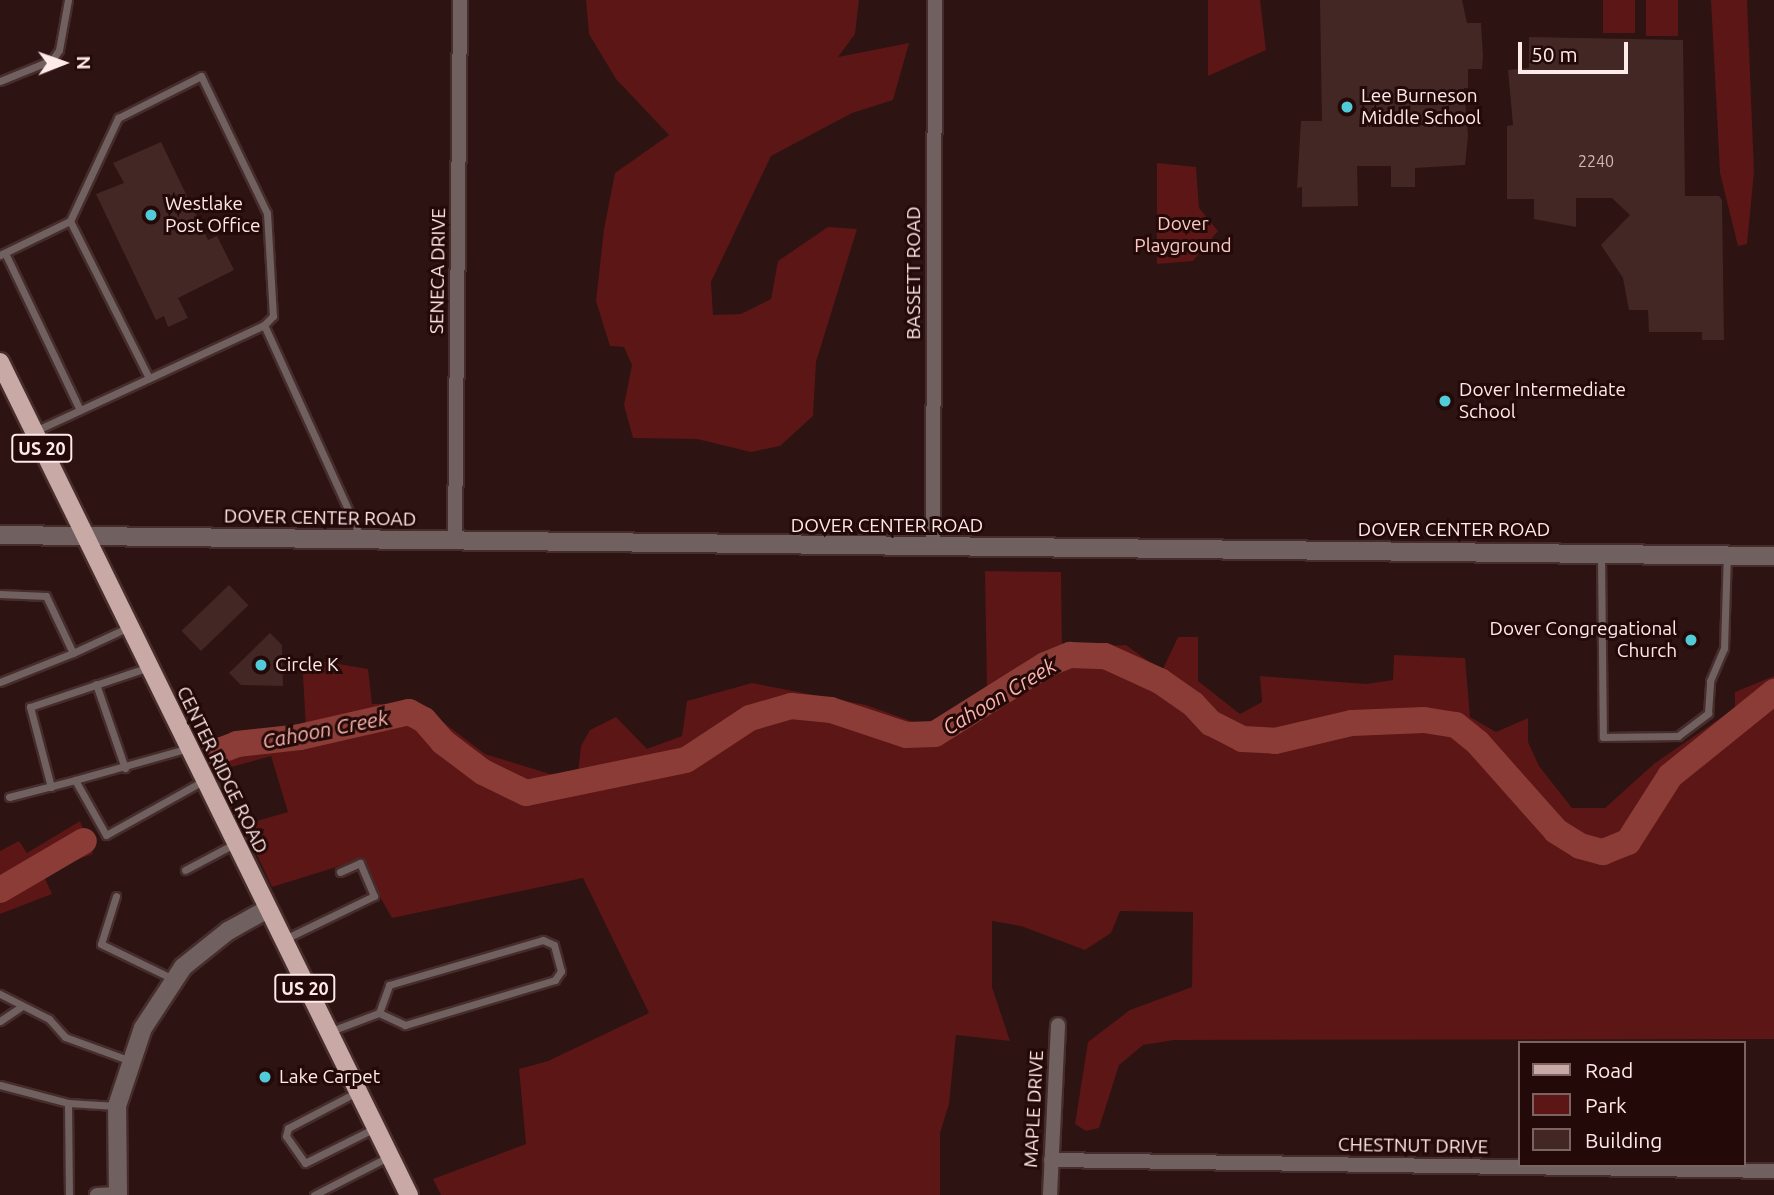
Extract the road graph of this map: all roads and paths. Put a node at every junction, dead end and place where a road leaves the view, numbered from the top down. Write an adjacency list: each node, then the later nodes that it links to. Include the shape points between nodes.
1 (68, 0): 4 (lane, via 59,50 52,60)
2 (460, 0): 16 (street, SENECA DRIVE)
3 (934, 0): 17 (street, BASSETT ROAD)
4 (0, 82)
5 (70, 221): 6 (lane); 7 (lane, via 118,118 201,76 267,213 273,316); 9 (lane)
6 (2, 254): 11 (lane)
7 (264, 325): 9 (lane); 15 (lane)
8 (0, 362): 10 (main road, CENTER RIDGE ROAD / US 20)
9 (149, 378): 11 (lane)
10 (4, 382): 12 (main road, CENTER RIDGE ROAD / US 20)
11 (80, 410): 12 (lane)
12 (33, 432): 14 (main road, CENTER RIDGE ROAD / US 20)
13 (0, 535): 14 (street, DOVER CENTER ROAD)
14 (83, 535): 15 (street, DOVER CENTER ROAD); 22 (main road, CENTER RIDGE ROAD / US 20)
15 (362, 540): 16 (street, DOVER CENTER ROAD)
16 (455, 542): 17 (street, DOVER CENTER ROAD)
17 (933, 547): 18 (street, DOVER CENTER ROAD)
18 (1601, 552): 19 (street, DOVER CENTER ROAD); 19 (lane, via 1603,737 1678,736 1708,713 1710,681 1724,648)
19 (1727, 554): 20 (street, DOVER CENTER ROAD)
20 (1774, 556)
21 (0, 594): 23 (lane, via 46,596)
22 (129, 626): 23 (lane); 24 (main road, CENTER RIDGE ROAD / US 20)
23 (73, 653): 25 (lane)
24 (149, 667): 26 (lane); 27 (main road, CENTER RIDGE ROAD / US 20)
25 (0, 682)
26 (96, 684): 28 (lane); 31 (lane, via 30,707)
27 (189, 748): 28 (lane); 30 (main road, CENTER RIDGE ROAD / US 20)
28 (125, 768): 29 (lane)
29 (75, 780): 30 (lane, via 106,835); 31 (lane)
30 (204, 780): 33 (main road, CENTER RIDGE ROAD / US 20)
31 (51, 787): 32 (lane)
32 (9, 797)
33 (234, 844): 34 (lane); 37 (main road, CENTER RIDGE ROAD / US 20)
34 (186, 870)
35 (340, 872): 38 (lane, via 360,863 374,896)
36 (116, 897): 39 (lane, via 101,944)
37 (266, 910): 38 (main road, CENTER RIDGE ROAD / US 20); 39 (street, via 212,943)
38 (281, 941): 45 (main road, CENTER RIDGE ROAD / US 20)
39 (174, 979): 46 (street, via 143,1028)
40 (0, 994): 41 (lane)
41 (22, 1006): 43 (lane); 46 (lane, via 49,1019 65,1037)
42 (379, 1013): 42 (lane, via 389,985 543,940 554,945 561,971 555,980 405,1025); 45 (lane)
43 (0, 1021)
44 (1058, 1025): 53 (street, MAPLE DRIVE)
45 (327, 1032): 48 (main road, CENTER RIDGE ROAD / US 20)
46 (131, 1062): 50 (street)
47 (0, 1085): 49 (lane)
48 (357, 1092): 51 (main road, CENTER RIDGE ROAD / US 20); 51 (lane, via 288,1128 286,1136 305,1163)
49 (68, 1102): 50 (lane); 55 (lane)
50 (117, 1106): 57 (street)
51 (375, 1128): 52 (main road, CENTER RIDGE ROAD / US 20)
52 (390, 1157): 58 (lane); 59 (main road, CENTER RIDGE ROAD / US 20)
53 (1051, 1160): 54 (street, CHESTNUT DRIVE); 60 (street, MAPLE DRIVE)
54 (1774, 1171)
55 (69, 1195)
56 (97, 1195): 57 (street)
57 (118, 1195)
58 (314, 1195)
59 (409, 1195)
60 (1050, 1195)

